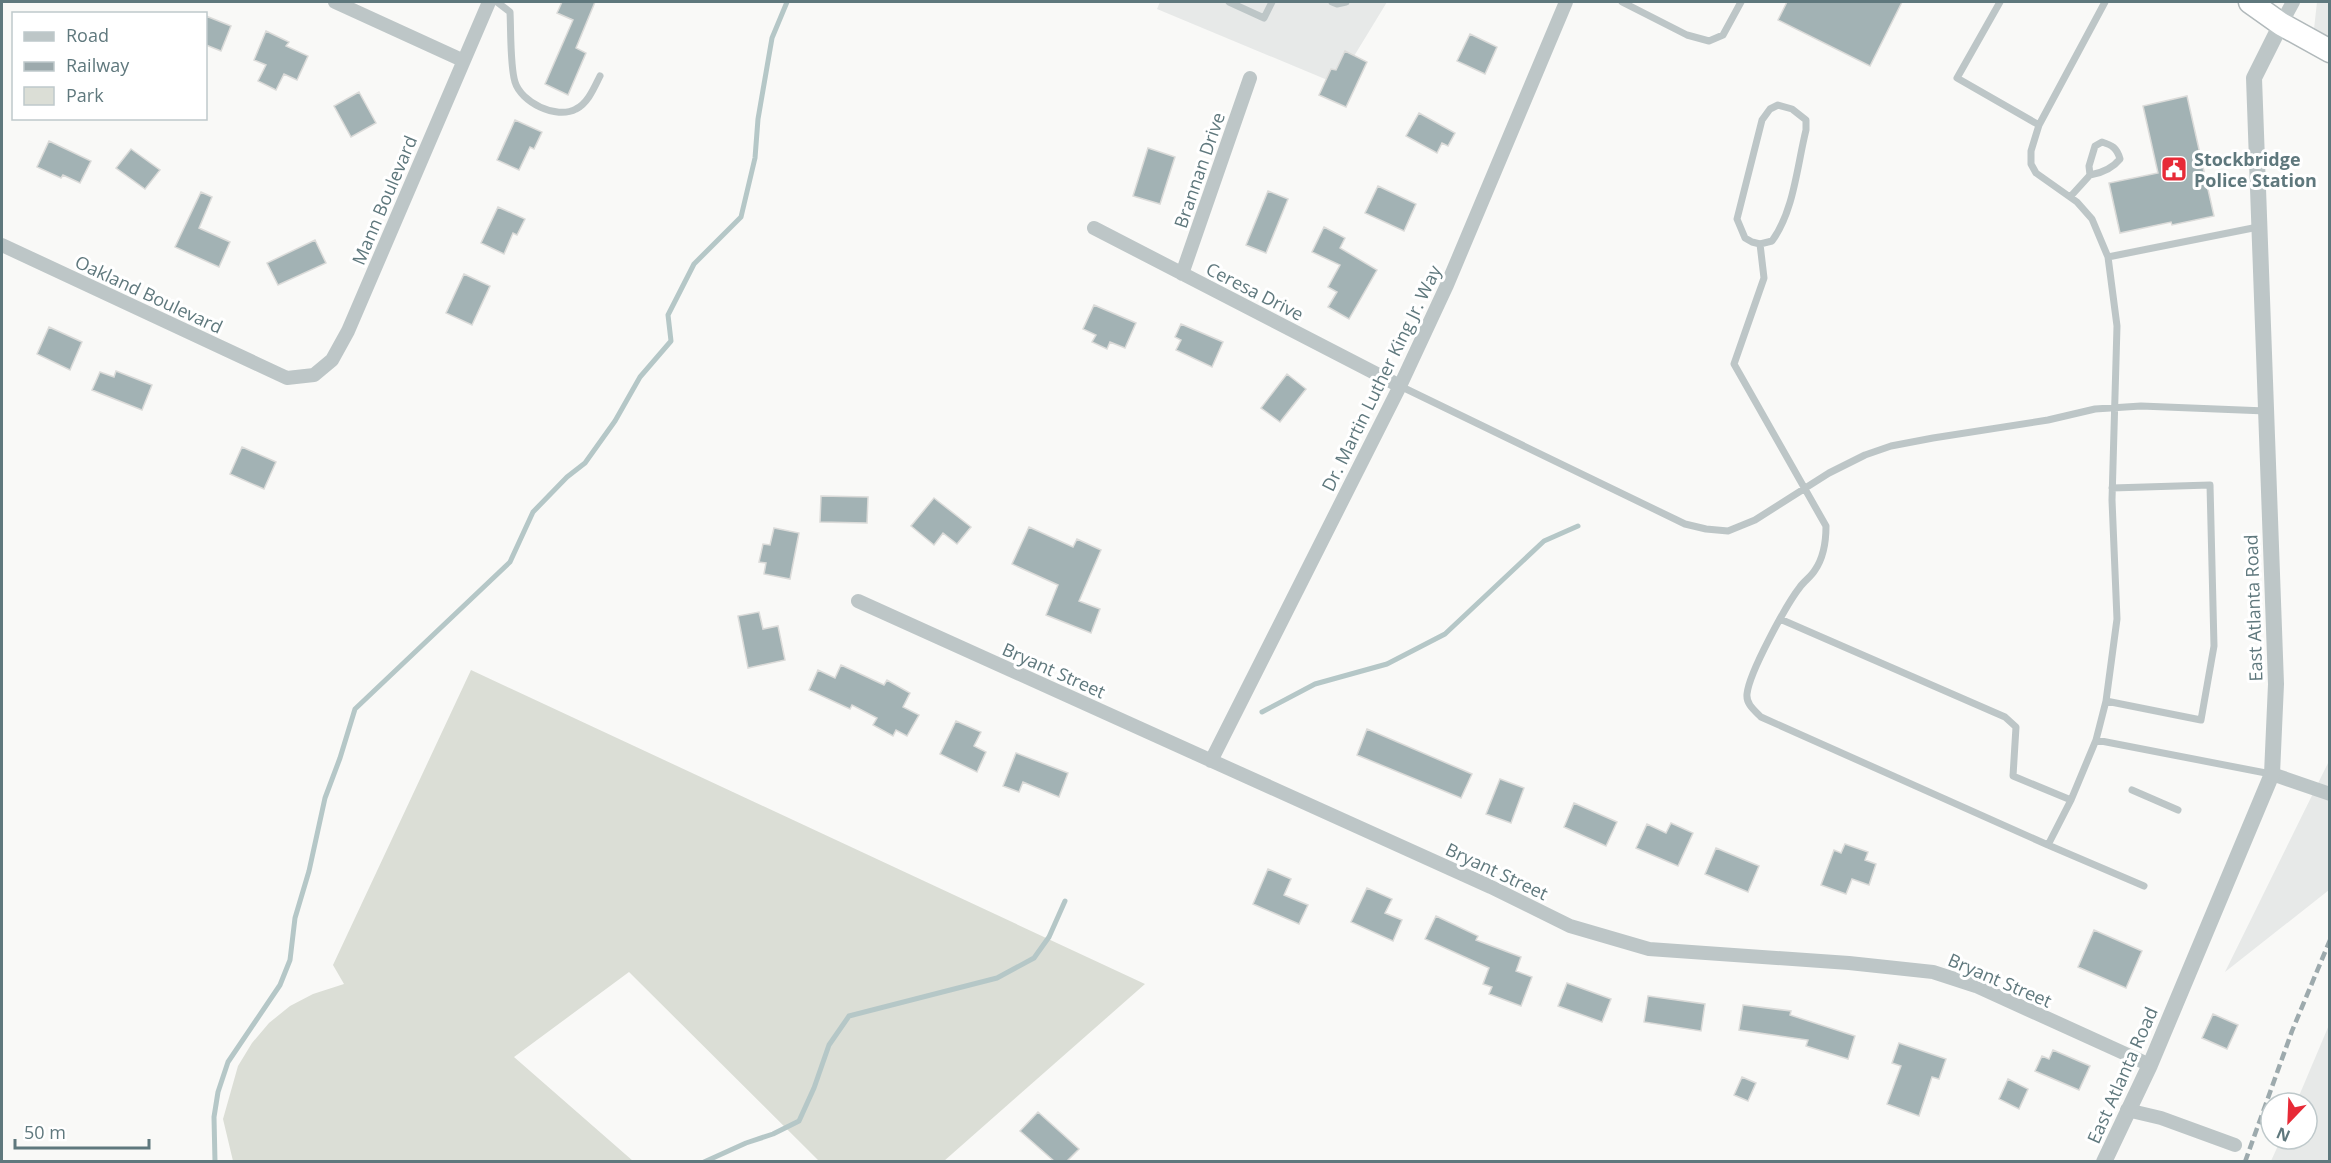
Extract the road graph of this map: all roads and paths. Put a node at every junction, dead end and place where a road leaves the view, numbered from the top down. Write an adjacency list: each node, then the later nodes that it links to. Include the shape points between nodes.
1 (335, 2): 17 (street)
2 (489, 2): 17 (street, Mann Boulevard)
3 (497, 2): 18 (lane, via 510,12 515,82 527,100 556,112 575,110 586,101)
4 (1229, 2): 5 (lane, via 1264,18)
5 (1272, 2)
6 (1332, 2): 7 (lane)
7 (1346, 2)
8 (1566, 2): 30 (street, Dr. Martin Luther King Jr. Way, via 1448,285)
9 (1622, 2): 10 (lane, via 1709,42 1724,35)
10 (1741, 2)
11 (2000, 2): 20 (lane, via 1957,78)
12 (2105, 2): 20 (lane)
13 (2250, 2): 15 (highway)
14 (2293, 2): 15 (street)
15 (2281, 24): 16 (highway); 23 (street, East Atlanta Road, via 2254,78)
16 (2330, 51)
17 (462, 60): 29 (street, Mann Boulevard, via 348,331 332,360 314,375)
18 (600, 76)
19 (1251, 78): 28 (street, Brannan Drive)
20 (2038, 125): 22 (lane, via 2031,164 2036,173)
21 (2090, 175): 21 (lane, via 2095,146 2102,142 2110,144 2120,159 2108,169); 22 (lane)
22 (2070, 197): 27 (lane, via 2092,219)
23 (2259, 226): 27 (lane); 32 (street, East Atlanta Road)
24 (1094, 228): 28 (street, Ceresa Drive)
25 (1760, 244): 25 (lane, via 1772,241 1780,230 1806,130 1806,120 1799,113 1778,105 1762,120 1737,219 1745,238); 33 (lane, via 1764,278 1734,364)
26 (2, 245): 29 (street, Oakland Boulevard)
27 (2108, 257): 31 (lane, via 2116,326)
28 (1182, 273): 30 (street, Ceresa Drive)
29 (282, 375)
30 (1400, 386): 33 (lane, via 1685,524 1728,531 1755,520); 39 (street, Dr. Martin Luther King Jr. Way)
31 (2113, 408): 32 (lane); 33 (lane, via 1891,446 1865,455); 34 (lane)
32 (2266, 411): 40 (street, East Atlanta Road, via 2276,684)
33 (1806, 488): 36 (lane, via 1826,526 1826,540 1815,572 1800,586)
34 (2112, 488): 37 (lane, via 2117,618); 37 (lane, via 2210,485 2214,646 2201,720)
35 (858, 601): 39 (street, Bryant Street)
36 (1780, 619): 43 (lane, via 2005,717 2016,727 2013,776); 45 (lane, via 1747,695 1750,706 1761,717)
37 (2106, 701): 38 (lane)
38 (2096, 740): 40 (lane); 43 (lane)
39 (1211, 761): 47 (street, Bryant Street, via 1570,926 1649,949 1934,972 1976,986)
40 (2272, 774): 42 (street); 47 (street, East Atlanta Road)
41 (2132, 790): 44 (lane)
42 (2328, 790)
43 (2071, 801): 45 (lane)
44 (2178, 810)
45 (2048, 844): 46 (lane)
46 (2144, 886)
47 (2150, 1065): 48 (street, East Atlanta Road)
48 (2127, 1110): 49 (street); 50 (street, East Atlanta Road)
49 (2235, 1145)
50 (2104, 1161)

